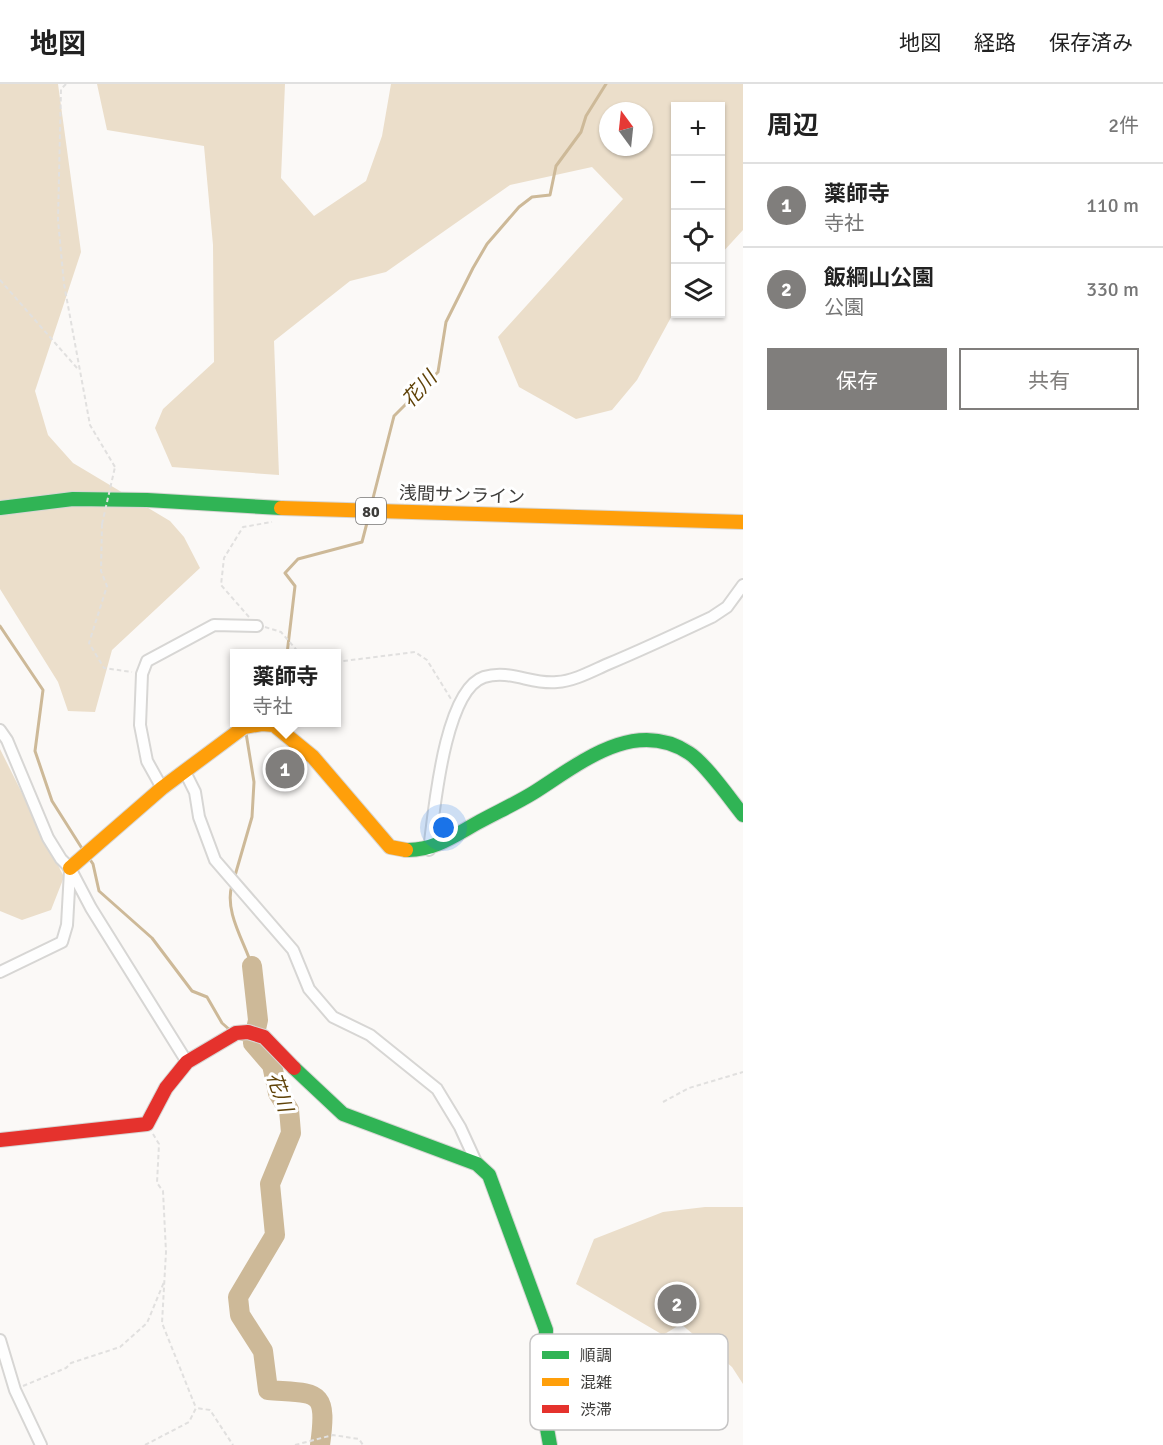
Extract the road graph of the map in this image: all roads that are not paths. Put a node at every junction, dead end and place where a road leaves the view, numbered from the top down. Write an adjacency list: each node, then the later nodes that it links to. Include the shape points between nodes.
1 (0, 508): 2 (street, 浅間サンライン / 80, via 73,499 147,500 299,509)
2 (743, 522)
3 (743, 585): 11 (street, via 727,607 712,617 581,676 556,683 505,674 473,682 458,709 442,754)
4 (257, 626): 9 (street, via 214,626 147,661 142,674 140,726 147,761)
5 (244, 727): 8 (street)
6 (277, 727): 11 (street, via 313,756 390,847)
7 (0, 730): 12 (street, via 48,838)
8 (186, 772): 9 (street); 16 (street, via 215,860 292,950 309,989 333,1017 370,1035 437,1089)
9 (162, 788): 12 (street)
10 (743, 815): 11 (street, via 691,754 662,742 638,740 590,755 532,794)
11 (429, 850)
12 (70, 868): 13 (street, via 62,942); 14 (street)
13 (0, 972)
14 (187, 1062): 15 (street, via 166,1088 147,1124); 16 (street, via 236,1033 258,1034 343,1114)
15 (0, 1140)
16 (477, 1164): 17 (street, via 489,1175 498,1194)
17 (546, 1334)
18 (0, 1340): 20 (street, via 15,1390)
19 (547, 1430): 21 (street)
20 (41, 1445)
21 (550, 1445)

